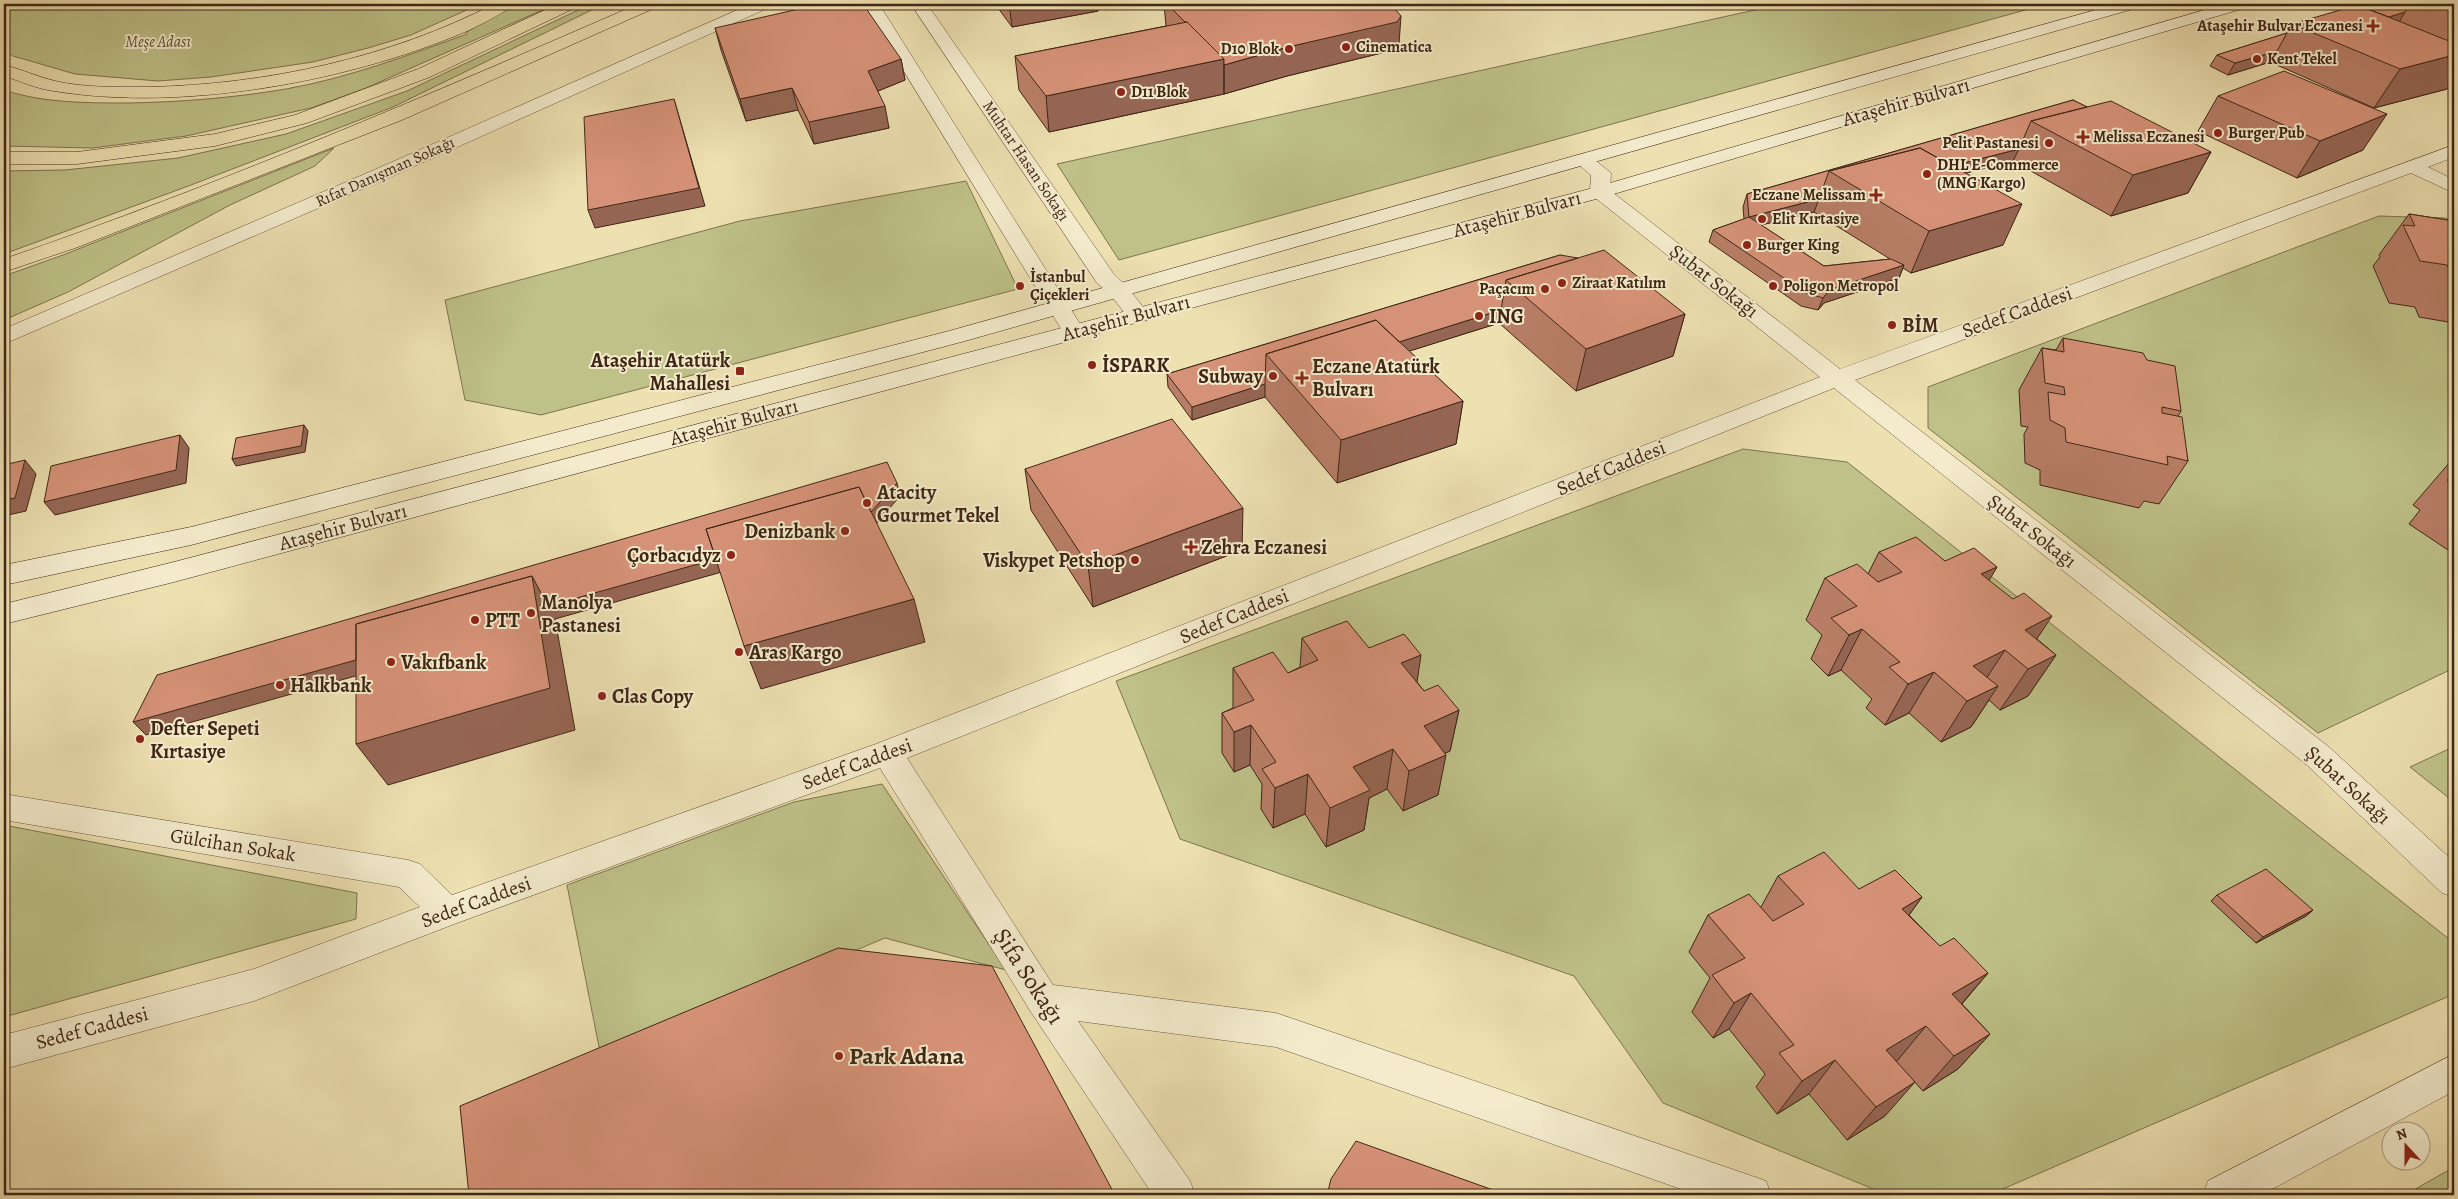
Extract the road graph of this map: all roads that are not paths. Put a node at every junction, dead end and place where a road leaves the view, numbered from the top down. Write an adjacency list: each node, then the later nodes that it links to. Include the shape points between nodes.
1 (506, 4): 10 (highway, via 456,29 377,57 258,83 198,90 124,93 47,86)
2 (571, 4): 13 (highway, via 424,73 301,119 205,142 77,158)
3 (622, 4): 11 (highway)
4 (651, 4): 11 (highway)
5 (764, 4): 23 (street, Rıfat Danışman Sokağı)
6 (871, 4): 20 (street)
7 (919, 4): 19 (street, Muhtar Hasan Sokağı, via 1105,278)
8 (2134, 4): 14 (street, Ataşehir Bulvarı)
9 (2242, 4): 17 (street, Ataşehir Bulvarı)
10 (4, 70)
11 (468, 83): 18 (highway, via 396,116 72,243)
12 (2454, 151): 15 (street, Sedef Caddesi)
13 (4, 158)
14 (1583, 160): 17 (street, via 1601,173); 19 (street, Ataşehir Bulvarı)
15 (2411, 166): 16 (street); 24 (street, Sedef Caddesi)
16 (2454, 187)
17 (1600, 192): 21 (street, Ataşehir Bulvarı); 24 (street, Şubat Sokağı)
18 (4, 266)
19 (1118, 289): 20 (street, Ataşehir Bulvarı); 21 (street, Muhtar Hasan Sokağı)
20 (1059, 306): 22 (street); 25 (street, Ataşehir Bulvarı, via 723,398 191,536)
21 (1138, 315): 22 (street, Ataşehir Bulvarı)
22 (1074, 332): 26 (street, Ataşehir Bulvarı, via 174,572)
23 (4, 338)
24 (1837, 378): 27 (street, Sedef Caddesi); 29 (street, Şubat Sokağı, via 2318,756)
25 (4, 575)
26 (4, 614)
27 (887, 753): 30 (street, Sedef Caddesi); 31 (street, Şifa Sokağı)
28 (4, 807): 30 (street, Gülcihan Sokak, via 408,874)
29 (2454, 882)
30 (446, 912): 32 (street, Sedef Caddesi, via 254,985)
31 (1043, 1000): 34 (street, Şifa Sokağı); 35 (street, via 1276,1030)
32 (4, 1052)
33 (2454, 1072): 36 (street)
34 (1176, 1195)
35 (1752, 1195)
36 (2222, 1195)

